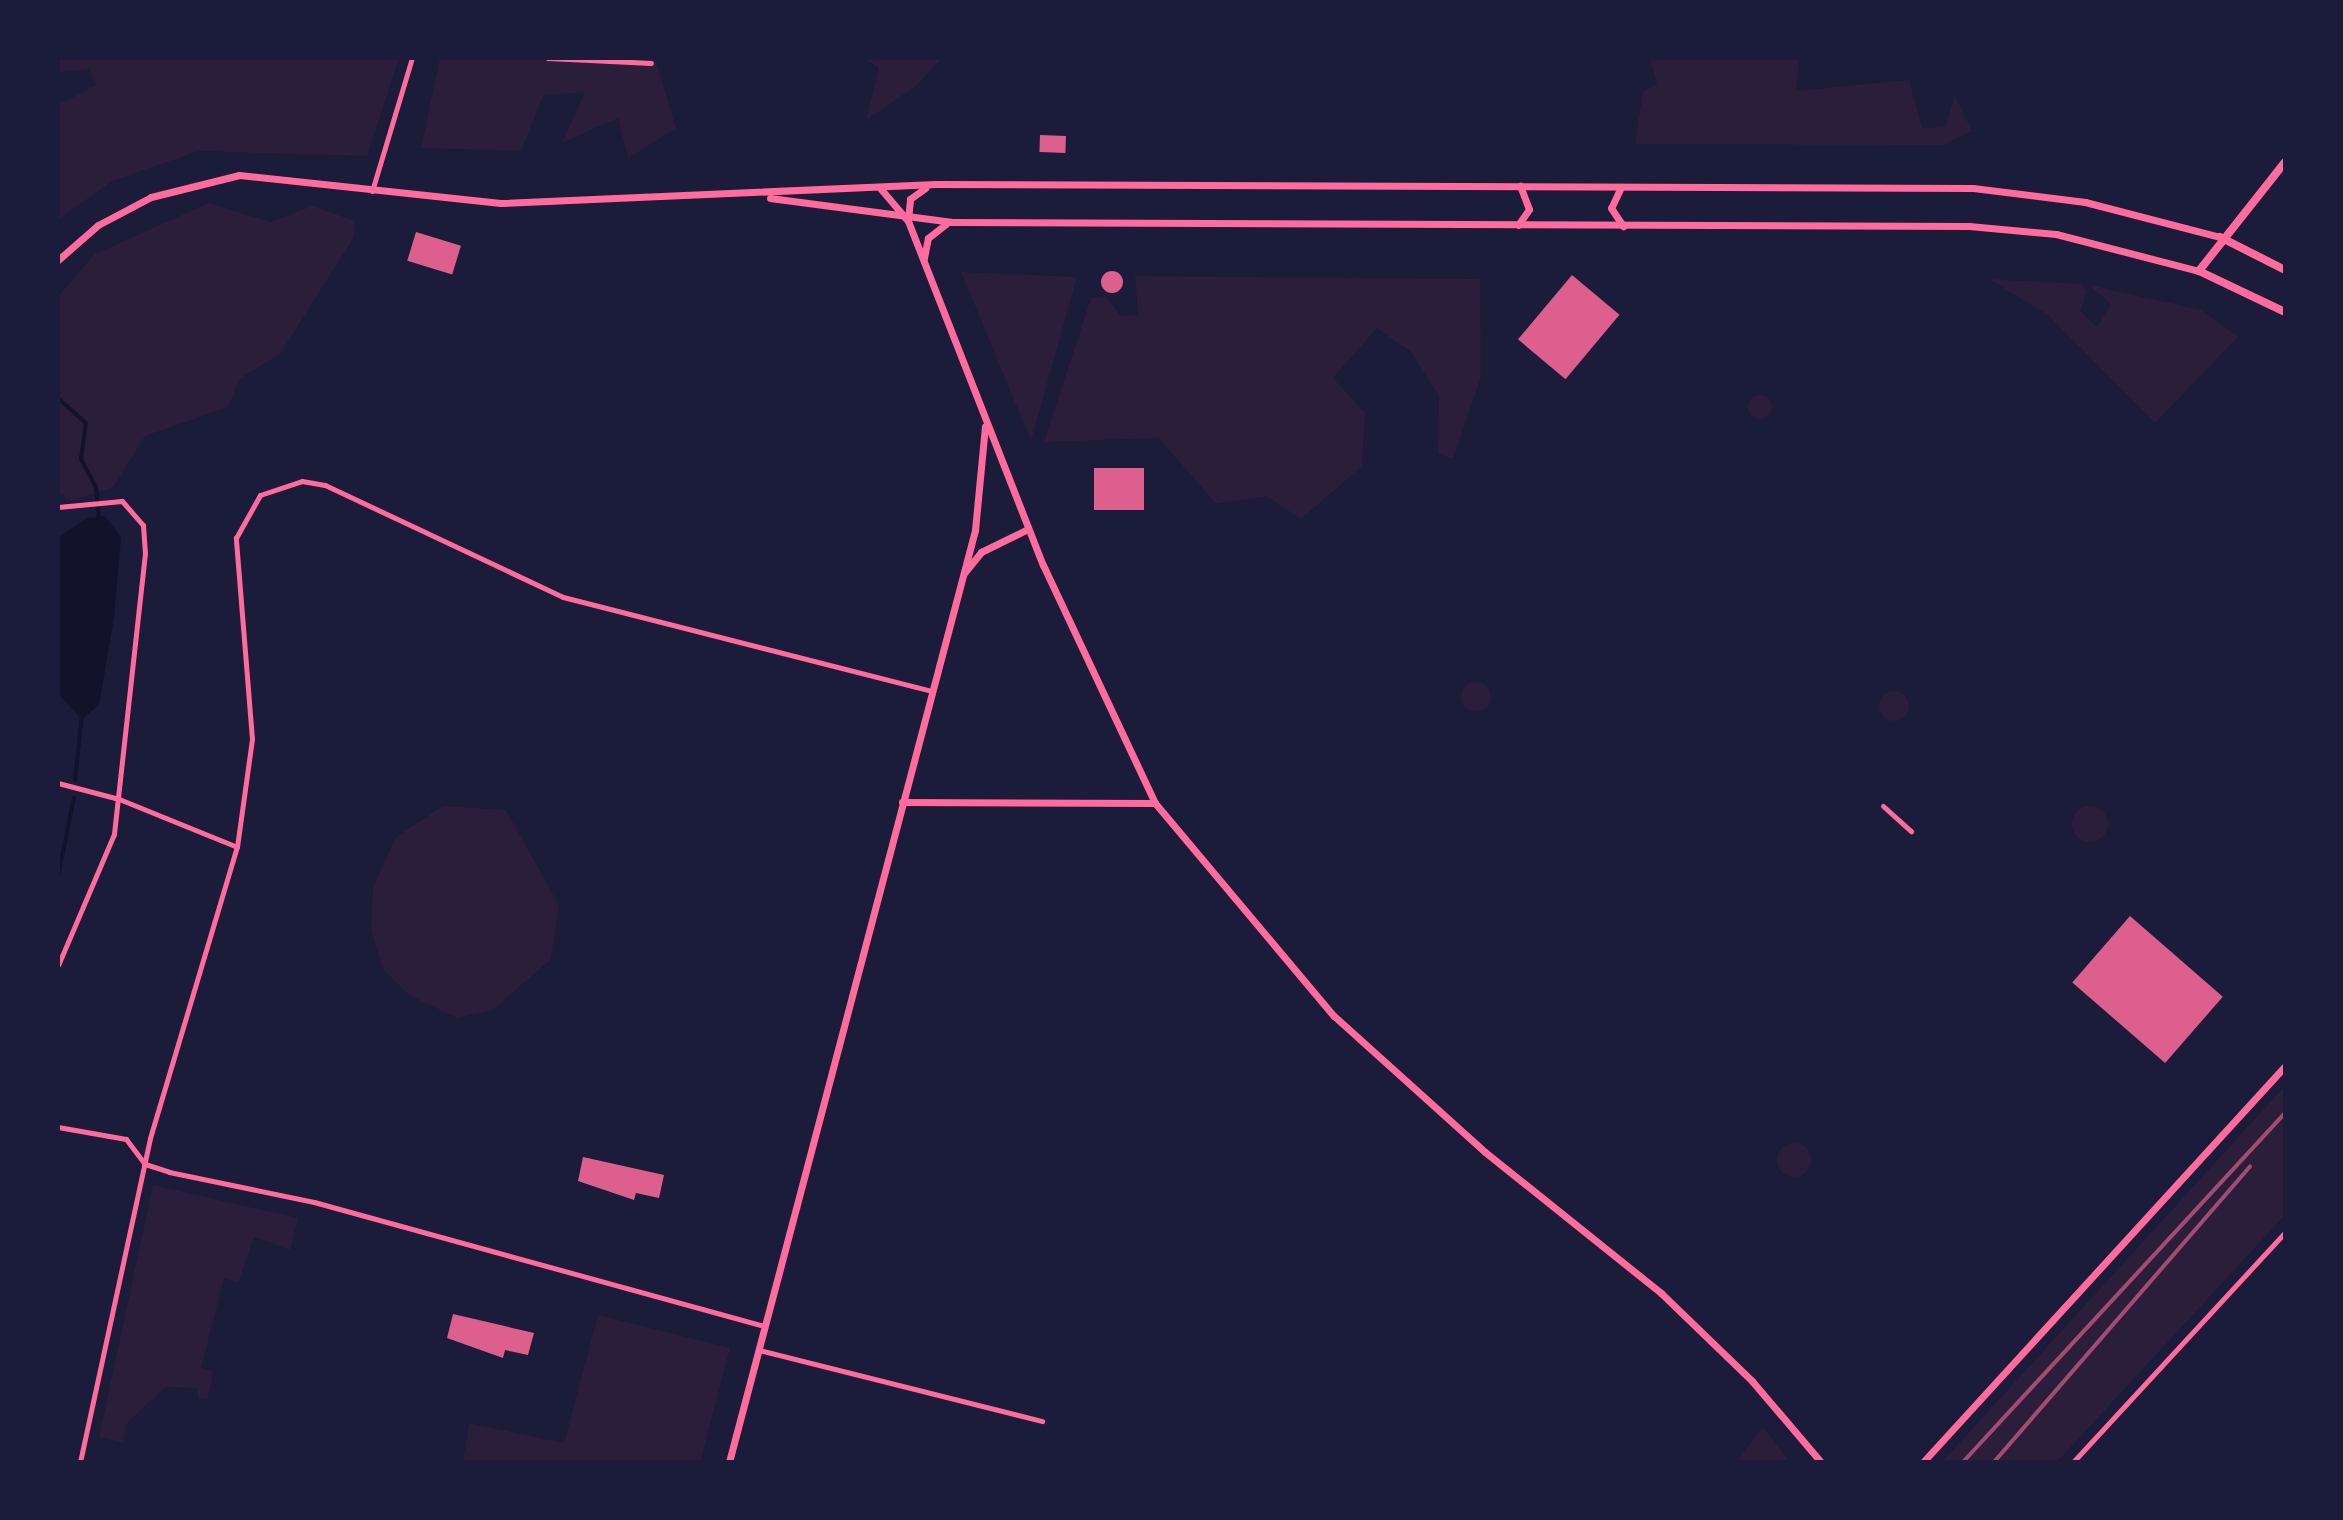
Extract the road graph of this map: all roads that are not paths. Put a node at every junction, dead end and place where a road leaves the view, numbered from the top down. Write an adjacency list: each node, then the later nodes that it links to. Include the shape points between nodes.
1 (412, 58): 9 (street)
2 (548, 58): 3 (street)
3 (651, 63)
4 (2285, 162): 15 (main road)
5 (936, 184): 6 (street); 8 (street); 11 (street, via 910,199)
6 (1520, 186): 7 (street); 13 (street, via 1529,209)
7 (1621, 187): 14 (street, via 1611,208); 15 (street, via 2015,191)
8 (880, 188): 10 (street); 11 (street)
9 (372, 192): 10 (street, via 501,203); 16 (street, via 239,175 200,182 121,212)
10 (755, 195): 11 (street)
11 (908, 221): 12 (street); 17 (street)
12 (952, 222): 13 (street); 17 (street, via 928,238)
13 (1518, 225): 14 (street)
14 (1623, 226): 19 (street, via 1969,226 2056,234)
15 (2220, 237): 18 (main road); 19 (main road)
16 (58, 260)
17 (924, 266): 21 (street)
18 (2285, 270)
19 (2199, 271): 20 (main road)
20 (2285, 312)
21 (985, 420): 23 (street); 24 (street, via 986,468)
22 (58, 507): 27 (street, via 122,501 143,525)
23 (1028, 529): 24 (street, via 981,552); 29 (street)
24 (963, 574): 25 (street)
25 (932, 691): 28 (street); 32 (street, via 563,597 325,485 273,486 248,507 236,538 252,739)
26 (58, 783): 27 (street)
27 (119, 799): 32 (street); 33 (street, via 114,834)
28 (902, 802): 29 (street); 38 (street)
29 (1155, 803): 43 (street, via 1334,1016 1485,1152 1661,1293 1752,1381)
30 (1883, 806): 31 (street)
31 (1911, 831)
32 (237, 847): 36 (street)
33 (58, 965)
34 (2285, 1066): 44 (street)
35 (58, 1127): 36 (street, via 126,1139)
36 (145, 1164): 38 (street, via 314,1202); 41 (street)
37 (2285, 1232): 45 (street)
38 (765, 1326): 39 (street)
39 (759, 1350): 40 (street); 42 (street)
40 (1042, 1421)
41 (80, 1462)
42 (729, 1462)
43 (1821, 1462)
44 (1923, 1462)
45 (2073, 1462)

